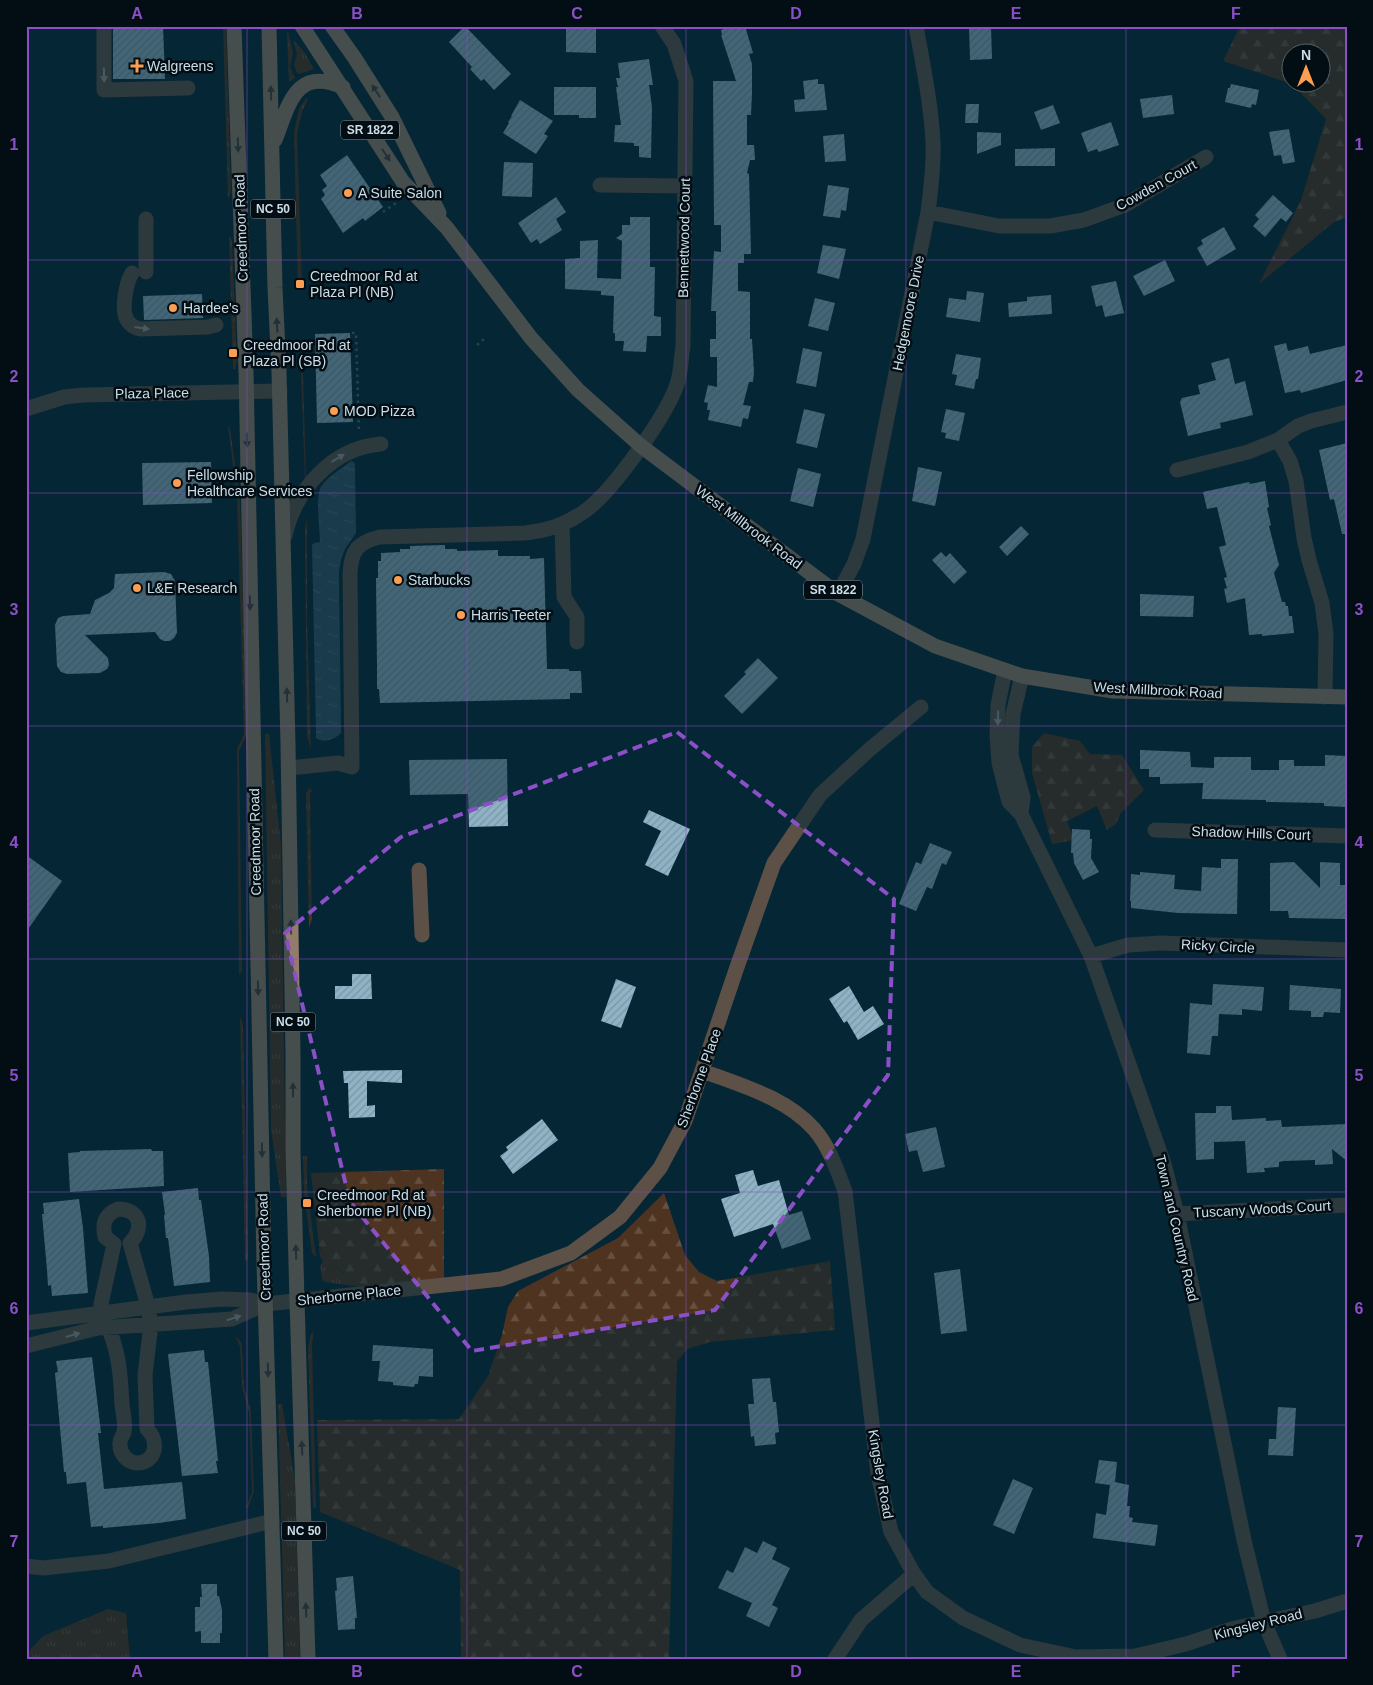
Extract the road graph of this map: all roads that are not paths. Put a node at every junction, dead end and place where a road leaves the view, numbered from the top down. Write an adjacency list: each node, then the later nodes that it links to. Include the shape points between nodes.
1 (104, 26): 8 (street, one-way to 8, via 104,90)
2 (234, 26): 18 (main road, Creedmoor Road / NC 50, one-way to 18)
3 (269, 26): 10 (main road, NC 50, one-way to 3)
4 (302, 26): 9 (main road, West Millbrook Road / SR 1822)
5 (332, 26): 16 (main road, West Millbrook Road, one-way to 5, via 392,117)
6 (662, 26): 13 (street, Bennettwood Court, via 674,44 686,81)
7 (916, 26): 14 (street, Hedgemoore Drive, via 933,143)
8 (188, 88)
9 (343, 88): 10 (main road, via 321,81 303,85 291,102); 16 (main road, West Millbrook Road / SR 1822, one-way to 16, via 404,182)
10 (272, 146): 19 (main road, NC 50, one-way to 10)
11 (1206, 157): 14 (street, Cowden Court, via 1125,205 1084,220 1050,226 999,226)
12 (600, 185): 13 (street)
13 (685, 186): 24 (street, Bennettwood Court, via 683,347 678,382 660,418)
14 (928, 212): 28 (street, Hedgemoore Drive, via 863,539)
15 (146, 219): 17 (street, one-way to 17, via 139,273 126,287 127,321 140,329)
16 (446, 228): 24 (main road, West Millbrook Road / SR 1822, via 542,351 578,390)
17 (216, 325)
18 (246, 391): 19 (street, Plaza Place); 20 (street, Plaza Place, via 83,395 64,397); 49 (main road, Creedmoor Road / NC 50, one-way to 49)
19 (280, 391): 27 (main road, NC 50)
20 (26, 409)
21 (1347, 412): 22 (street, via 1311,420)
22 (1278, 440): 25 (street, via 1248,452); 32 (street, via 1290,461 1296,481 1308,560 1322,603 1326,634)
23 (381, 444): 27 (street, one-way to 23, via 294,509 325,468 359,448)
24 (640, 446): 26 (street, Bennettwood Court, via 597,501); 28 (main road, West Millbrook Road / SR 1822)
25 (1176, 470)
26 (562, 524): 29 (street, via 564,597 577,618); 35 (street, Bennettwood Court, via 540,532 380,538 359,545 350,564 352,767 338,763)
27 (284, 540): 35 (main road, NC 50, one-way to 27)
28 (838, 594): 30 (main road, West Millbrook Road / SR 1822, via 935,646)
29 (577, 642)
30 (1005, 670): 31 (main road, West Millbrook Road / SR 1822); 36 (street, Town and Country Road, one-way to 36, via 998,705 999,763 1009,802)
31 (1022, 676): 32 (main road, West Millbrook Road / SR 1822, via 1113,691); 36 (street, Town and Country Road, via 1013,714 1011,755 1023,798)
32 (1325, 697): 33 (main road, West Millbrook Road / SR 1822)
33 (1347, 697)
34 (921, 707): 43 (street, Sherborne Place, via 820,795 774,863)
35 (289, 768): 48 (main road, NC 50, one-way to 35)
36 (1021, 814): 42 (street, Town and Country Road)
37 (1155, 830): 38 (street, Shadow Hills Court)
38 (1347, 836)
39 (419, 870): 40 (street)
40 (422, 935)
41 (1347, 950): 42 (street, Ricky Circle, via 1161,943 1128,945)
42 (1092, 956): 45 (street, Town and Country Road, via 1161,1155)
43 (703, 1071): 48 (street, Sherborne Place, via 685,1121 660,1168 620,1217 571,1253 501,1280); 60 (street, Kingsley Road, via 793,1109 815,1130 833,1160 845,1191 878,1474 892,1532)
44 (1347, 1205): 45 (street, Tuscany Woods Court)
45 (1177, 1214): 62 (street, Town and Country Road)
46 (130, 1243): 47 (street); 47 (street, via 138,1231 137,1220 132,1212 118,1210 110,1212 104,1222 105,1237); 50 (street)
47 (114, 1244): 51 (street)
48 (297, 1301): 49 (street, Sherborne Place); 64 (main road, NC 50, one-way to 48)
49 (266, 1304): 50 (street, via 235,1298); 53 (street, one-way to 49, via 232,1319); 58 (main road, Creedmoor Road / NC 50, one-way to 58)
50 (148, 1307): 51 (street); 53 (street)
51 (101, 1312): 52 (street); 54 (street)
52 (26, 1322)
53 (152, 1324): 54 (street); 56 (street, via 145,1375)
54 (108, 1328): 55 (street, one-way to 54); 57 (street, via 118,1364)
55 (26, 1346)
56 (147, 1429): 57 (street, via 137,1426); 57 (street, via 155,1439 154,1452 150,1458 138,1463 125,1458 121,1452 119,1444)
57 (124, 1431)
58 (272, 1521): 59 (street, via 110,1561 43,1568); 63 (main road, Creedmoor Road / NC 50)
59 (26, 1566)
60 (914, 1574): 62 (street, Kingsley Road, via 927,1592 963,1618 1020,1645 1076,1657 1135,1656); 65 (street, via 861,1620)
61 (1347, 1601): 62 (street, Kingsley Road)
62 (1264, 1622): 66 (street, Town and Country Road)
63 (276, 1659)
64 (308, 1659)
65 (836, 1659)
66 (1280, 1659)

